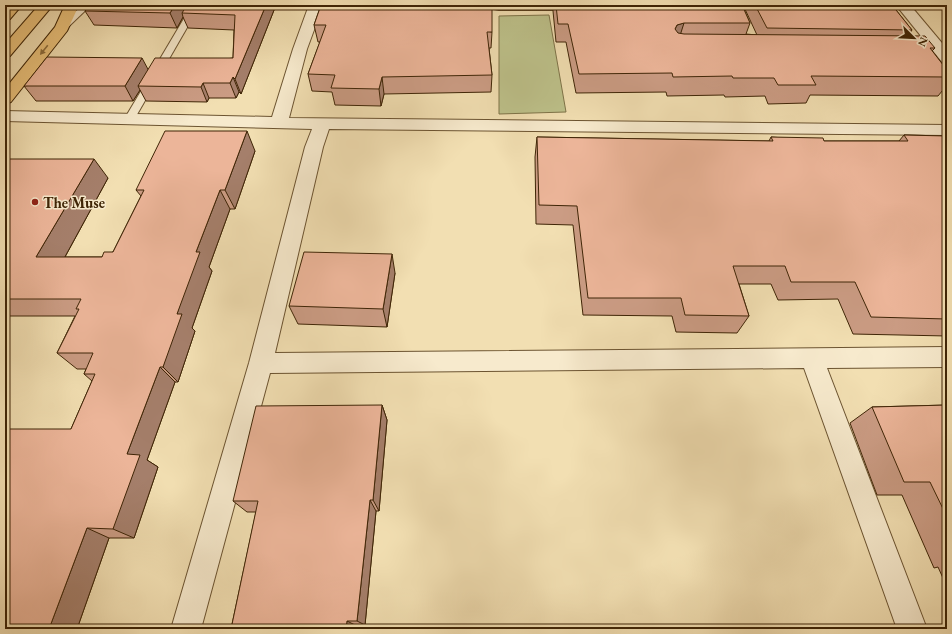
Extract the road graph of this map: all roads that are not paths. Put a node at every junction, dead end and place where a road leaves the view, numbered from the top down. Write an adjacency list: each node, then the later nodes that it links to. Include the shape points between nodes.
1 (15, 5): 12 (main road)
2 (46, 5): 15 (main road)
3 (72, 5): 13 (main road)
4 (87, 5): 13 (lane)
5 (196, 5): 18 (lane)
6 (903, 5): 14 (street)
7 (315, 6): 8 (street); 19 (street)
8 (360, 6)
9 (483, 6): 10 (street)
10 (498, 6): 11 (street)
11 (593, 6)
12 (5, 16)
13 (62, 28): 16 (main road, one-way to 16)
14 (937, 52)
15 (5, 53)
16 (5, 99)
17 (5, 116): 18 (street)
18 (130, 118): 19 (street)
19 (279, 123): 20 (street)
20 (323, 123): 21 (street); 24 (street, via 314,147)
21 (947, 130)
22 (947, 357): 23 (street)
23 (812, 358): 24 (street); 26 (street)
24 (261, 363): 25 (street)
25 (186, 629)
26 (912, 629)

